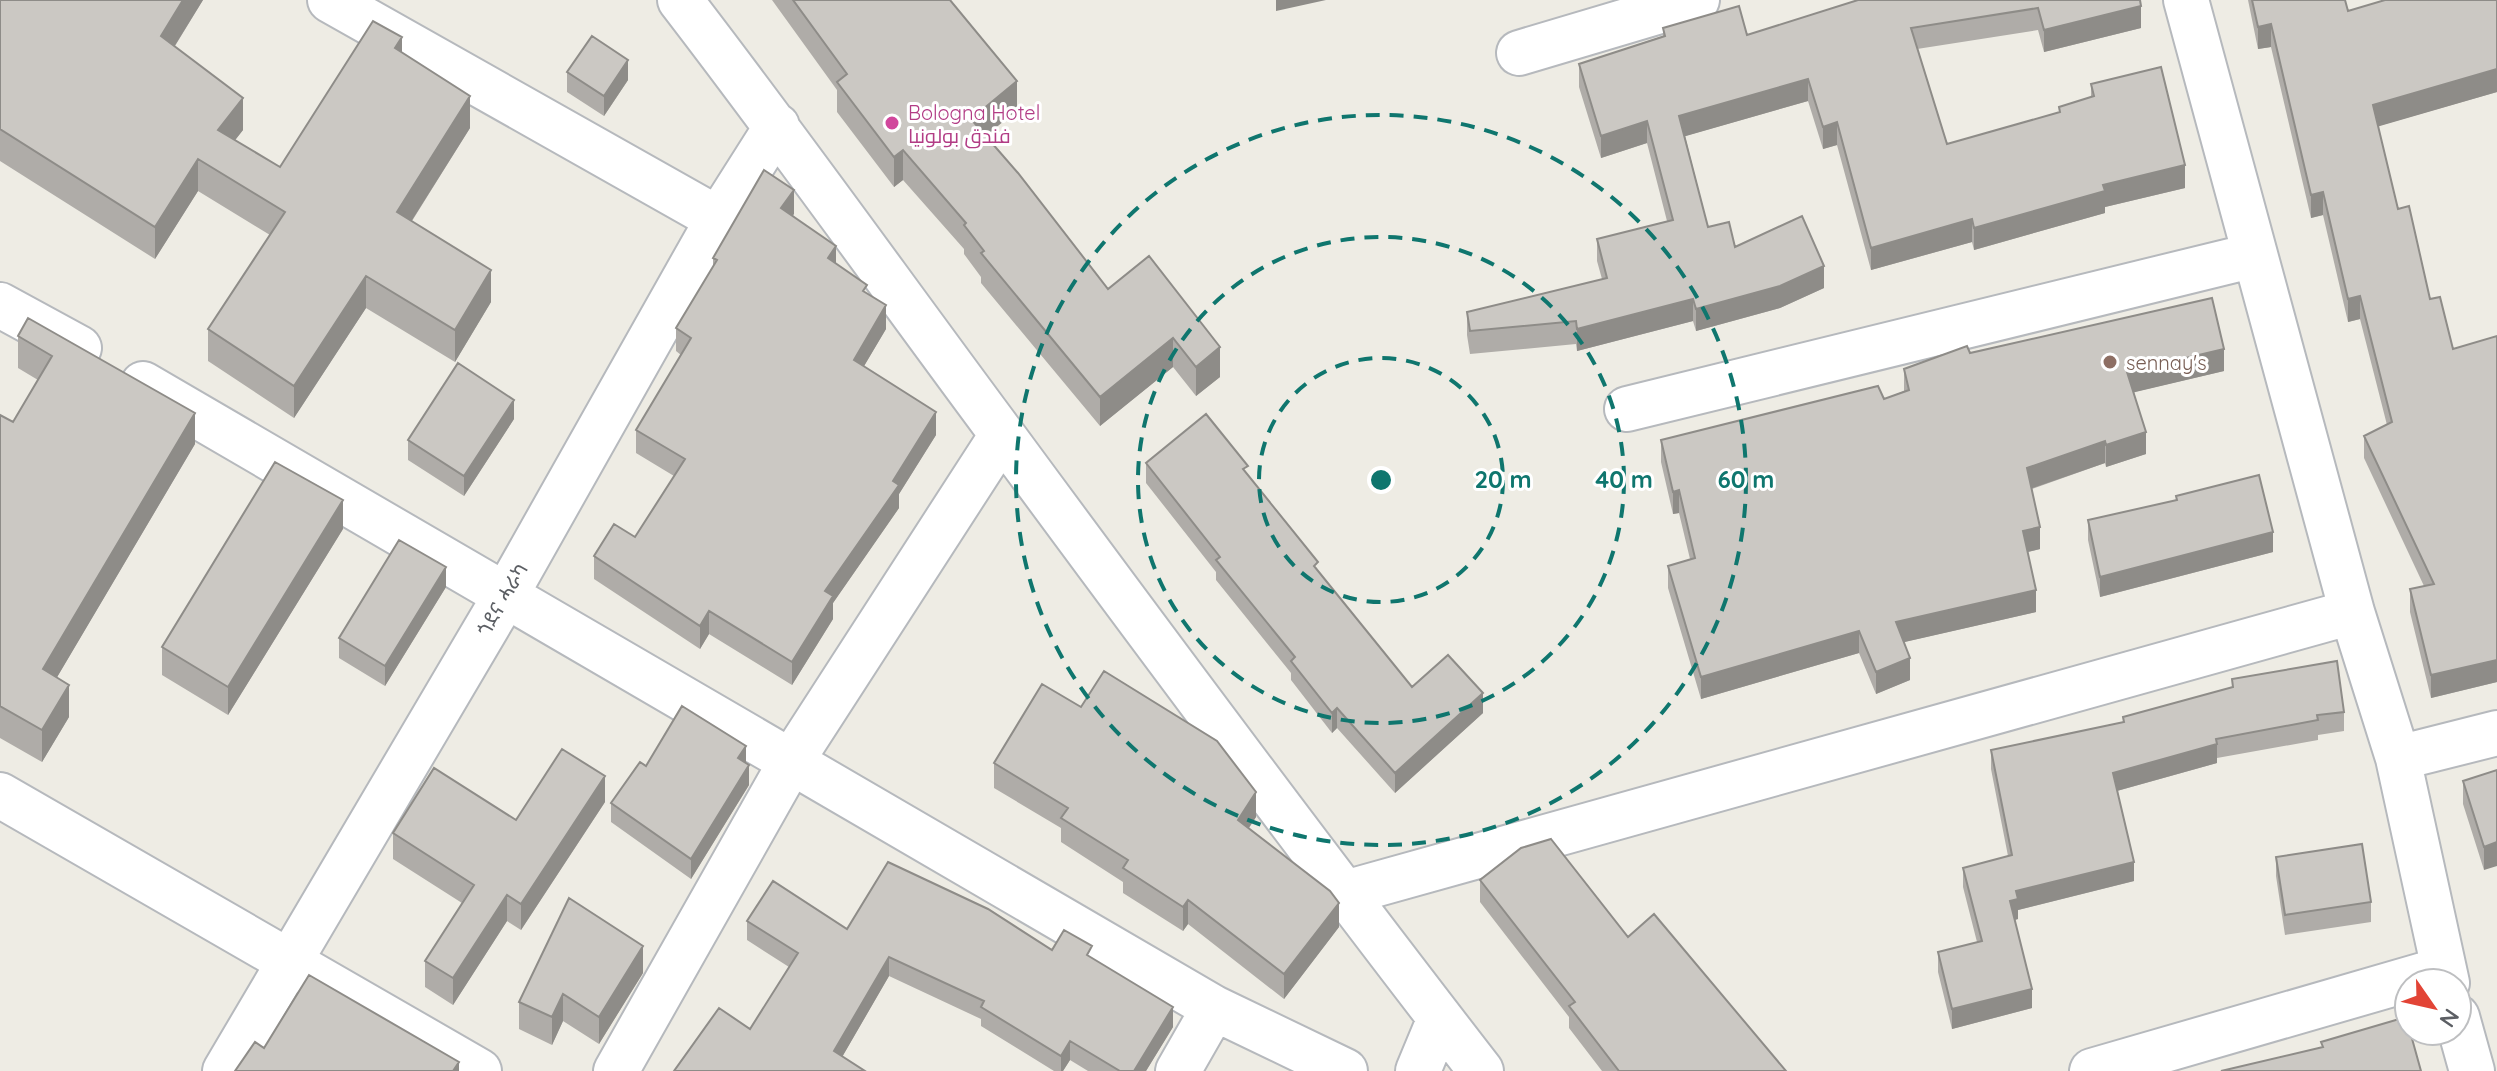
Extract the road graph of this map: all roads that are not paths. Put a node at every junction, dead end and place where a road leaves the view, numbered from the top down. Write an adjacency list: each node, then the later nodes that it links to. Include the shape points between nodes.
1 (330, 0): 5 (street)
2 (680, 0): 7 (street)
3 (1697, 0): 6 (street)
4 (2186, 0): 9 (street)
5 (395, 15): 8 (street)
6 (1519, 53)
7 (777, 126): 8 (street, ጎደና ሓራካ); 12 (street)
8 (718, 219): 13 (street, ጎደና ሓራካ)
9 (2255, 255): 11 (street); 14 (street)
10 (0, 305): 13 (street)
11 (1627, 409)
12 (1002, 435): 17 (street); 19 (street)
13 (507, 593): 17 (street); 20 (street, ጎደና ሓራካ)
14 (2352, 612): 16 (street); 19 (street)
15 (2497, 733): 16 (street)
16 (2398, 758): 21 (street)
17 (792, 760): 23 (street); 28 (street)
18 (0, 795): 20 (street)
19 (1345, 893): 24 (street)
20 (291, 962): 26 (street, ጎደና ሓራካ); 27 (street)
21 (2444, 967)
22 (2393, 990): 33 (street)
23 (1214, 1008): 29 (street); 30 (street)
24 (1440, 1018): 31 (street); 32 (street)
25 (2465, 1047): 34 (street)
26 (225, 1071)
27 (479, 1071)
28 (616, 1071)
29 (1178, 1071)
30 (1345, 1071)
31 (1418, 1071)
32 (1481, 1071)
33 (2092, 1071)
34 (2472, 1071)

